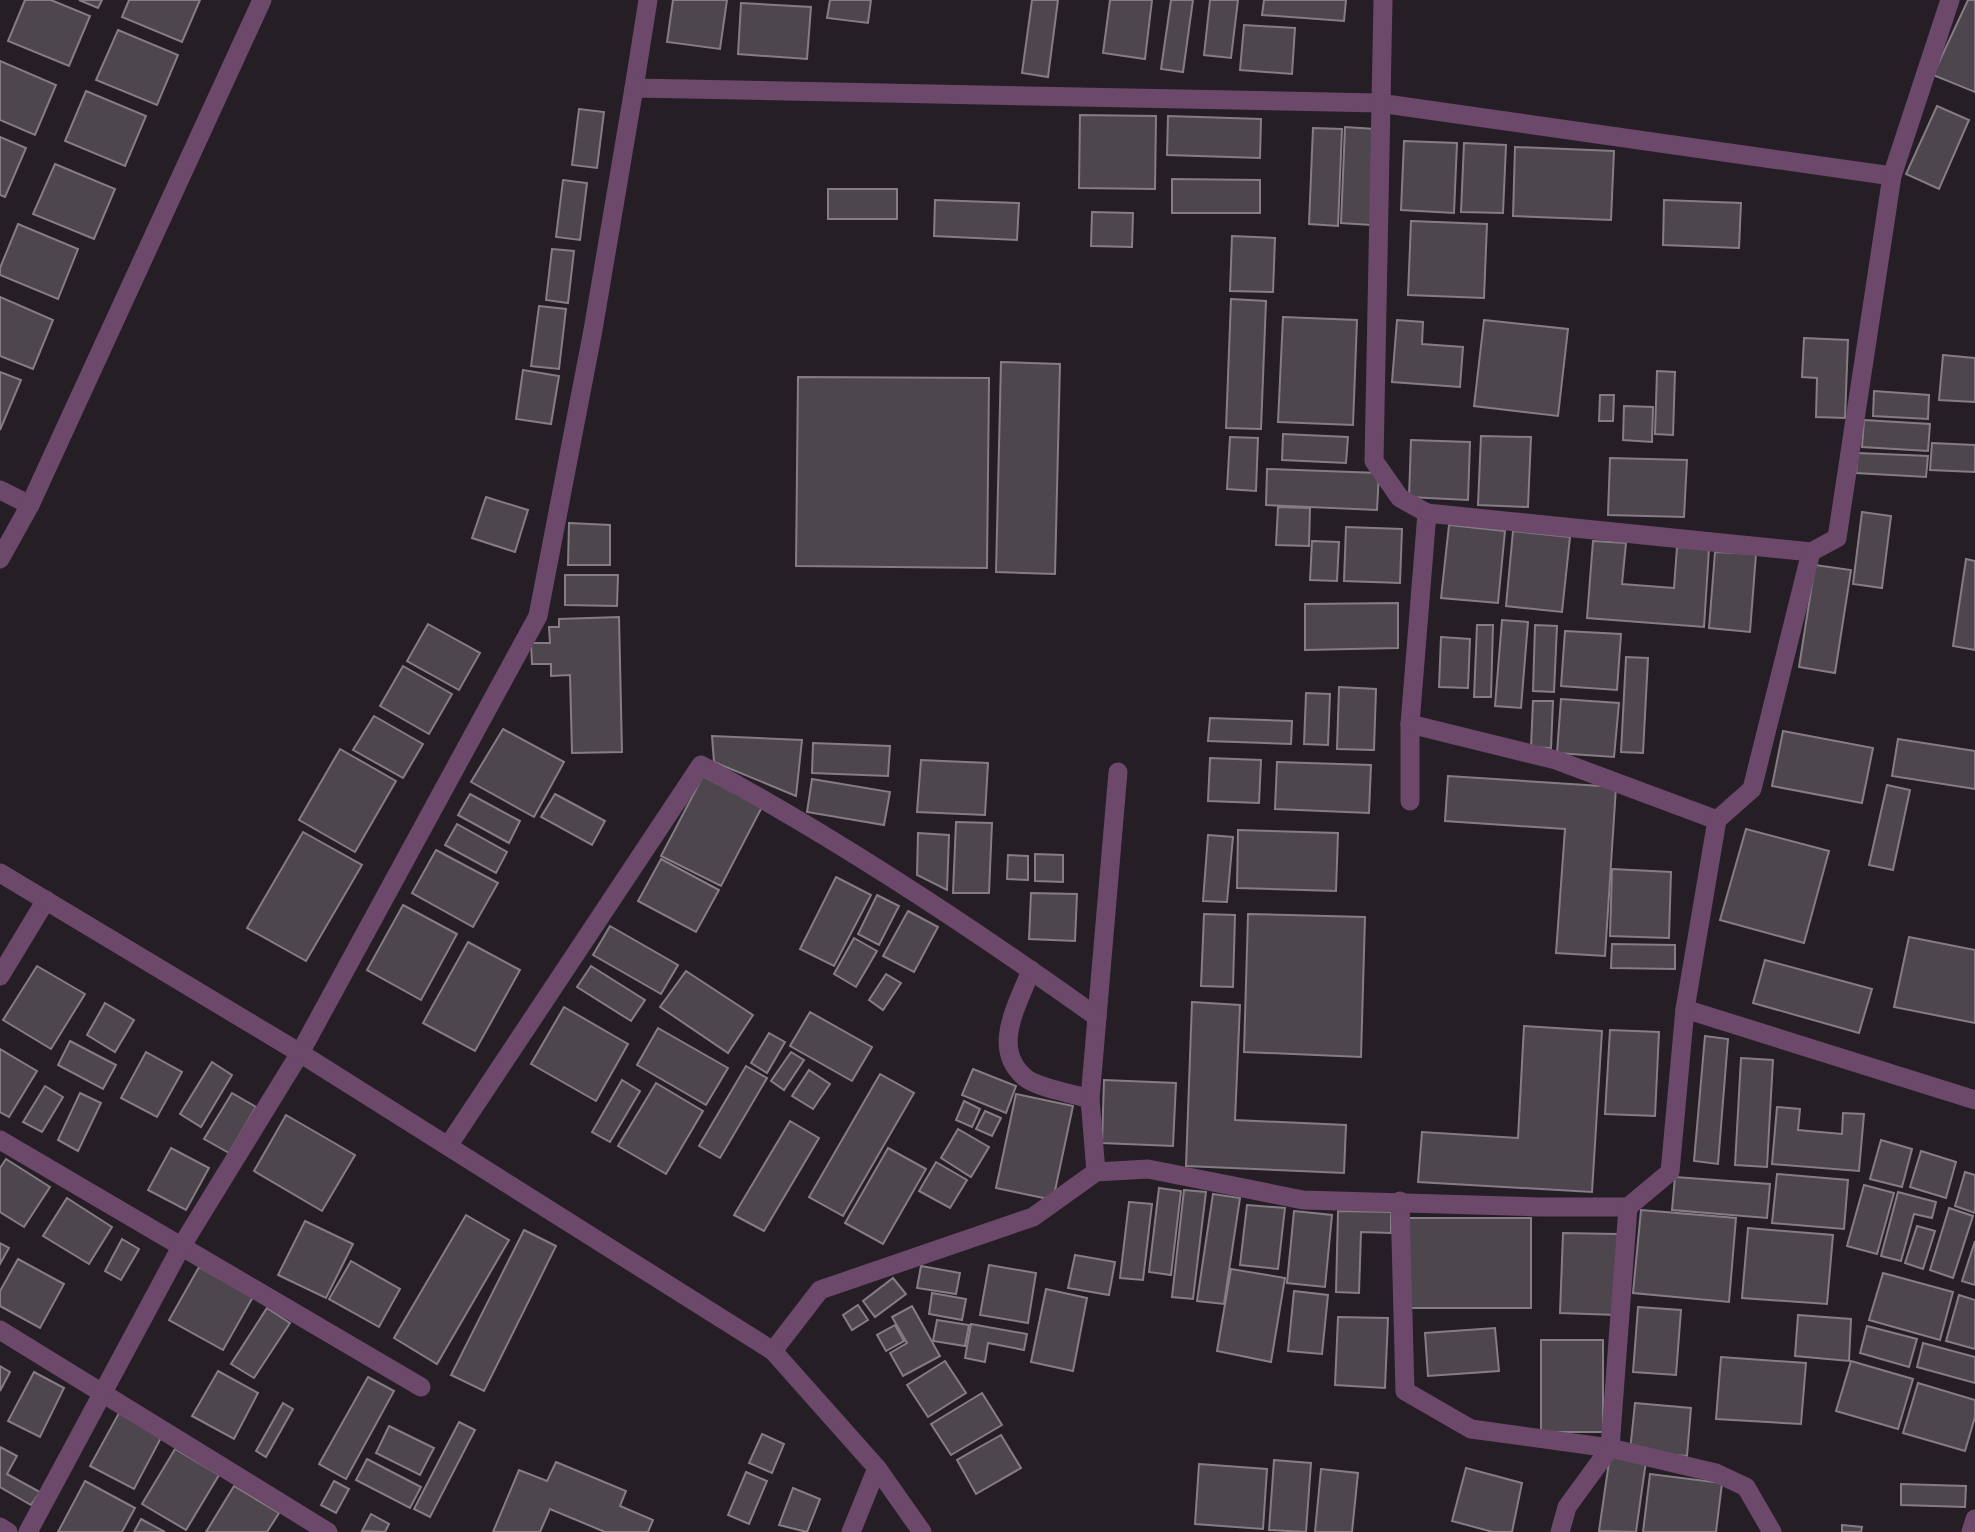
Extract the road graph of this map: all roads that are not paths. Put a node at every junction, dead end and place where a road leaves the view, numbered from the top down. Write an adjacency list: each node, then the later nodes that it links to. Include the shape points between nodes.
1 (262, 0): 9 (street)
2 (648, 0): 5 (street)
3 (1383, 0): 6 (street)
4 (1950, 0): 7 (street)
5 (634, 88): 6 (street); 23 (street, via 538,616)
6 (1379, 103): 7 (street); 10 (street, via 1374,461 1400,498)
7 (1892, 176): 11 (street, via 1837,538)
8 (0, 490): 9 (street)
9 (30, 505): 12 (street)
10 (1427, 513): 11 (street); 13 (street)
11 (1811, 551): 16 (street, via 1752,789)
12 (0, 559)
13 (1410, 724): 15 (street); 16 (street, via 1556,760)
14 (1118, 772): 22 (street)
15 (1410, 801)
16 (1717, 820): 21 (street)
17 (0, 873): 18 (street)
18 (46, 900): 20 (street); 23 (street)
19 (1031, 970): 22 (street); 24 (street, via 1007,1037 1008,1057 1028,1080); 27 (street, via 772,804 701,765)
20 (0, 976)
21 (1685, 1009): 25 (street); 30 (street, via 1670,1172)
22 (1097, 1017): 24 (street)
23 (300, 1053): 27 (street); 31 (street)
24 (1090, 1098): 28 (street)
25 (1975, 1100)
26 (0, 1140): 31 (street)
27 (448, 1146): 33 (street)
28 (1096, 1172): 29 (street, via 1148,1169 1303,1200); 33 (street, via 1033,1217 820,1290)
29 (1400, 1201): 30 (street); 36 (street, via 1405,1391 1471,1429)
30 (1628, 1207): 36 (street)
31 (181, 1247): 34 (street); 35 (street)
32 (0, 1330): 35 (street)
33 (773, 1351): 37 (street)
34 (421, 1387)
35 (104, 1394): 41 (street); 42 (street)
36 (1610, 1448): 45 (street, via 1567,1507); 46 (street, via 1716,1473 1746,1487)
37 (877, 1468): 43 (street); 44 (street)
38 (1975, 1519): 47 (street)
39 (0, 1527): 40 (street)
40 (8, 1532)
41 (28, 1532)
42 (328, 1532)
43 (851, 1532)
44 (922, 1532)
45 (1560, 1532)
46 (1772, 1532)
47 (1971, 1532)

